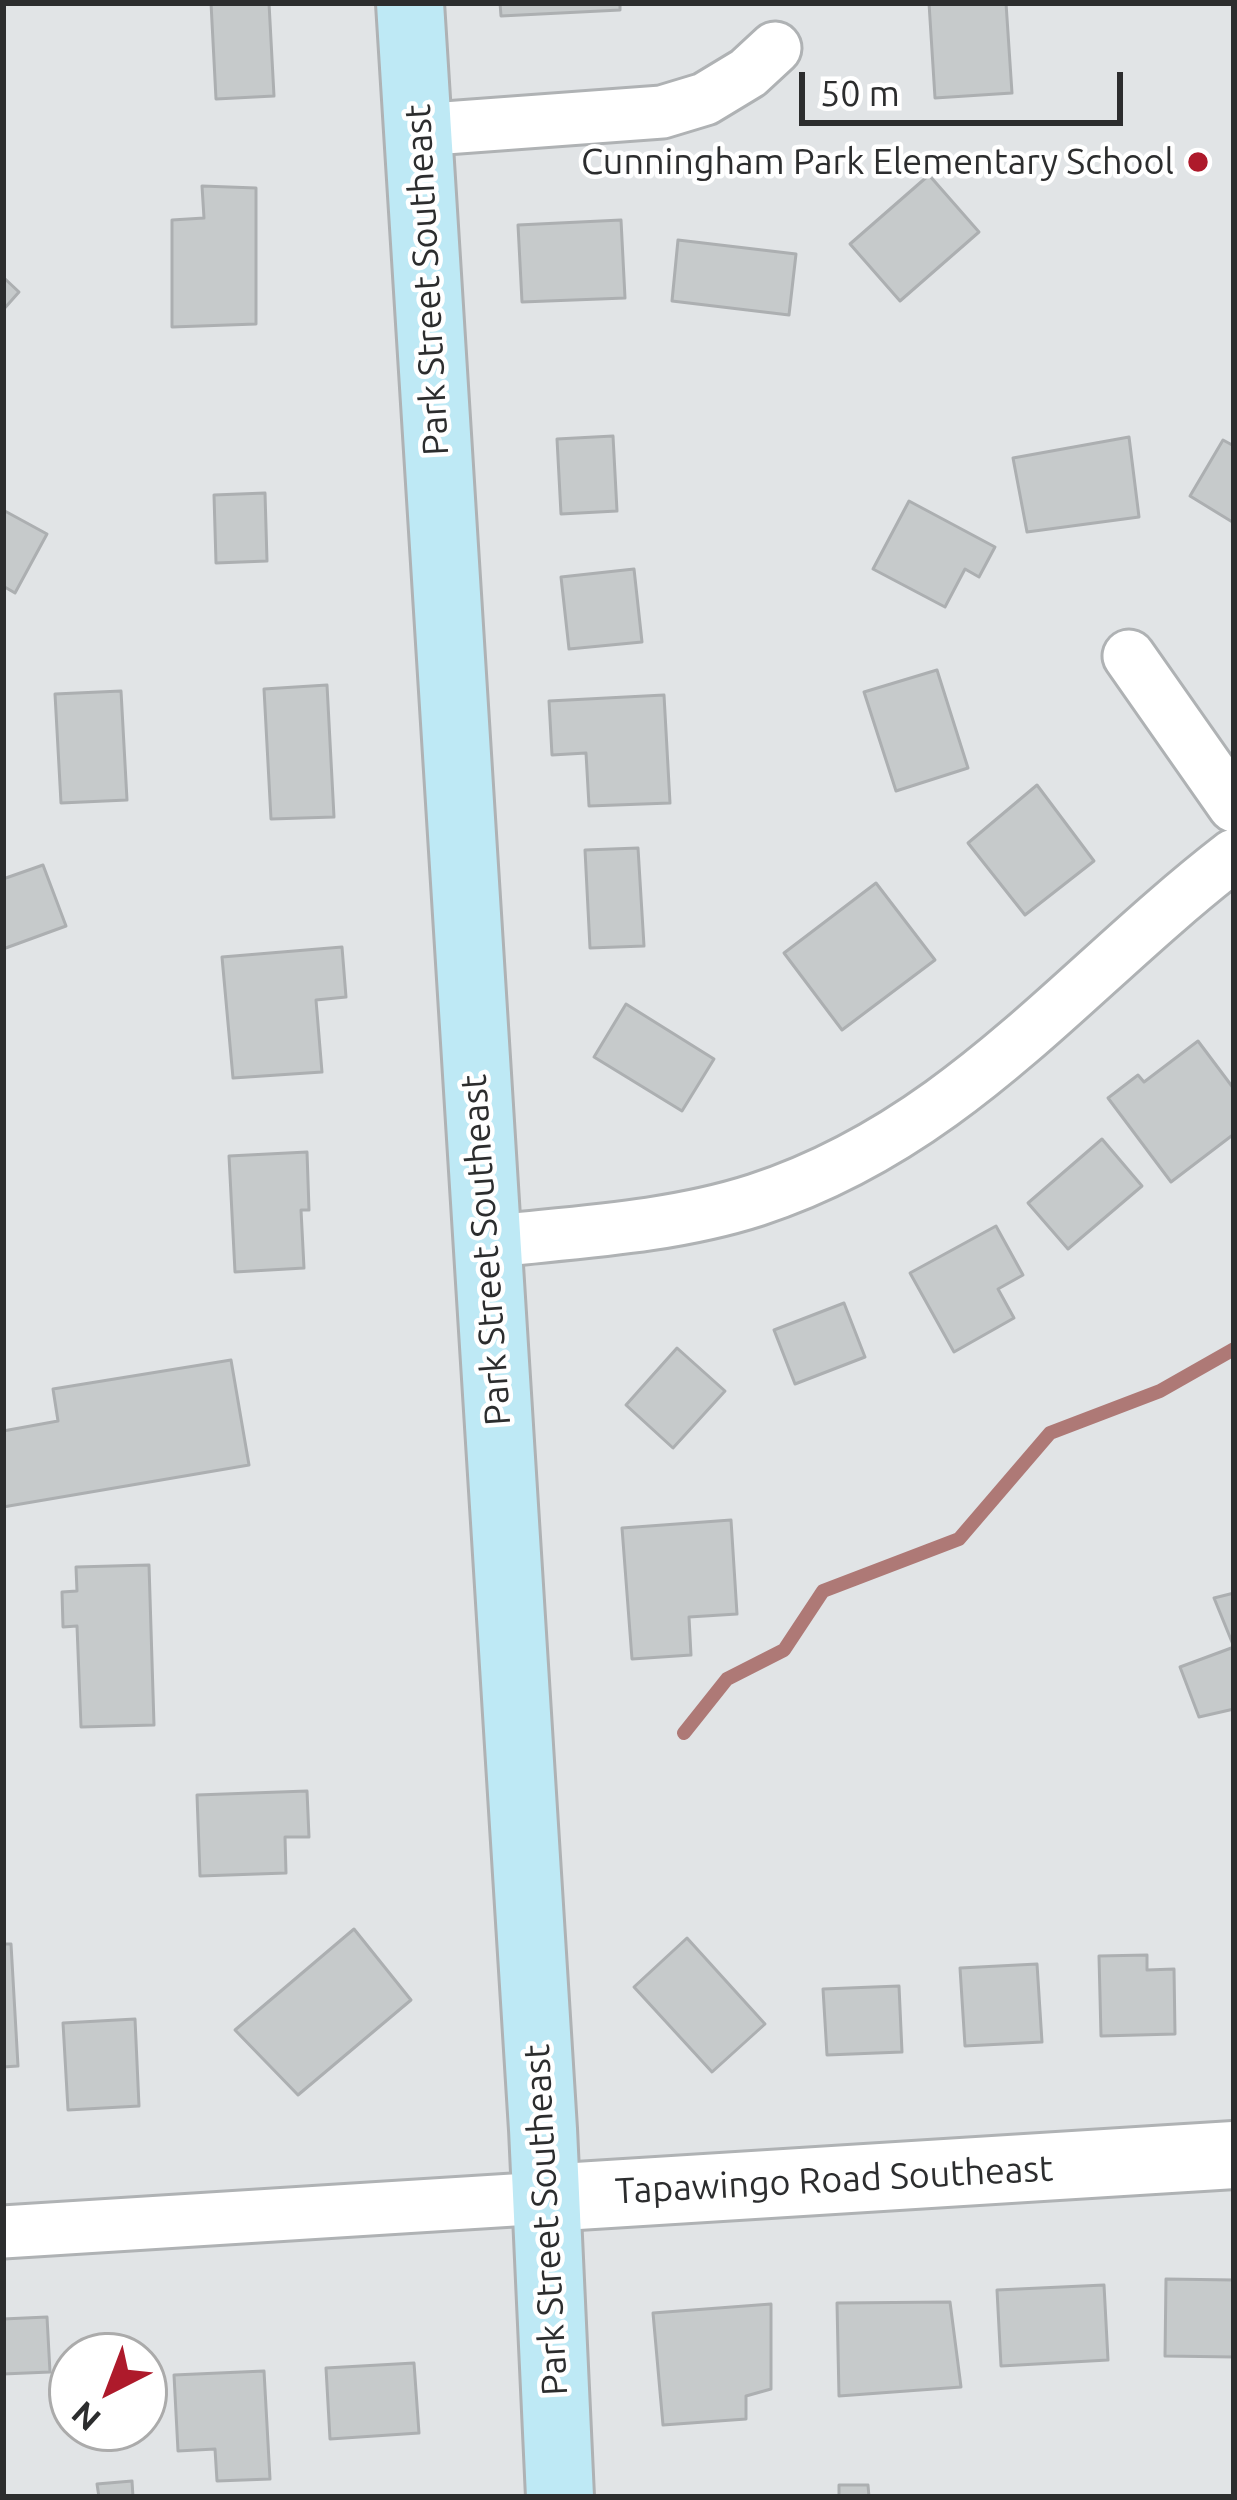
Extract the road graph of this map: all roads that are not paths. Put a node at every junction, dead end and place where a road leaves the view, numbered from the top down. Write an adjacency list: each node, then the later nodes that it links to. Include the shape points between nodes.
1 (410, 3): 3 (main road, Park Street Southeast)
2 (775, 48): 3 (street, via 719,91 662,112)
3 (418, 130): 7 (main road, Park Street Southeast)
4 (1130, 656): 5 (street)
5 (1234, 806)
6 (1234, 855): 7 (street, via 975,1082 826,1174 677,1220)
7 (485, 1242): 9 (main road, Park Street Southeast)
8 (1234, 2155): 9 (street, Tapawingo Road Southeast)
9 (545, 2198): 10 (street, Tapawingo Road Southeast); 11 (main road, Park Street Southeast)
10 (3, 2232)
11 (560, 2497)

